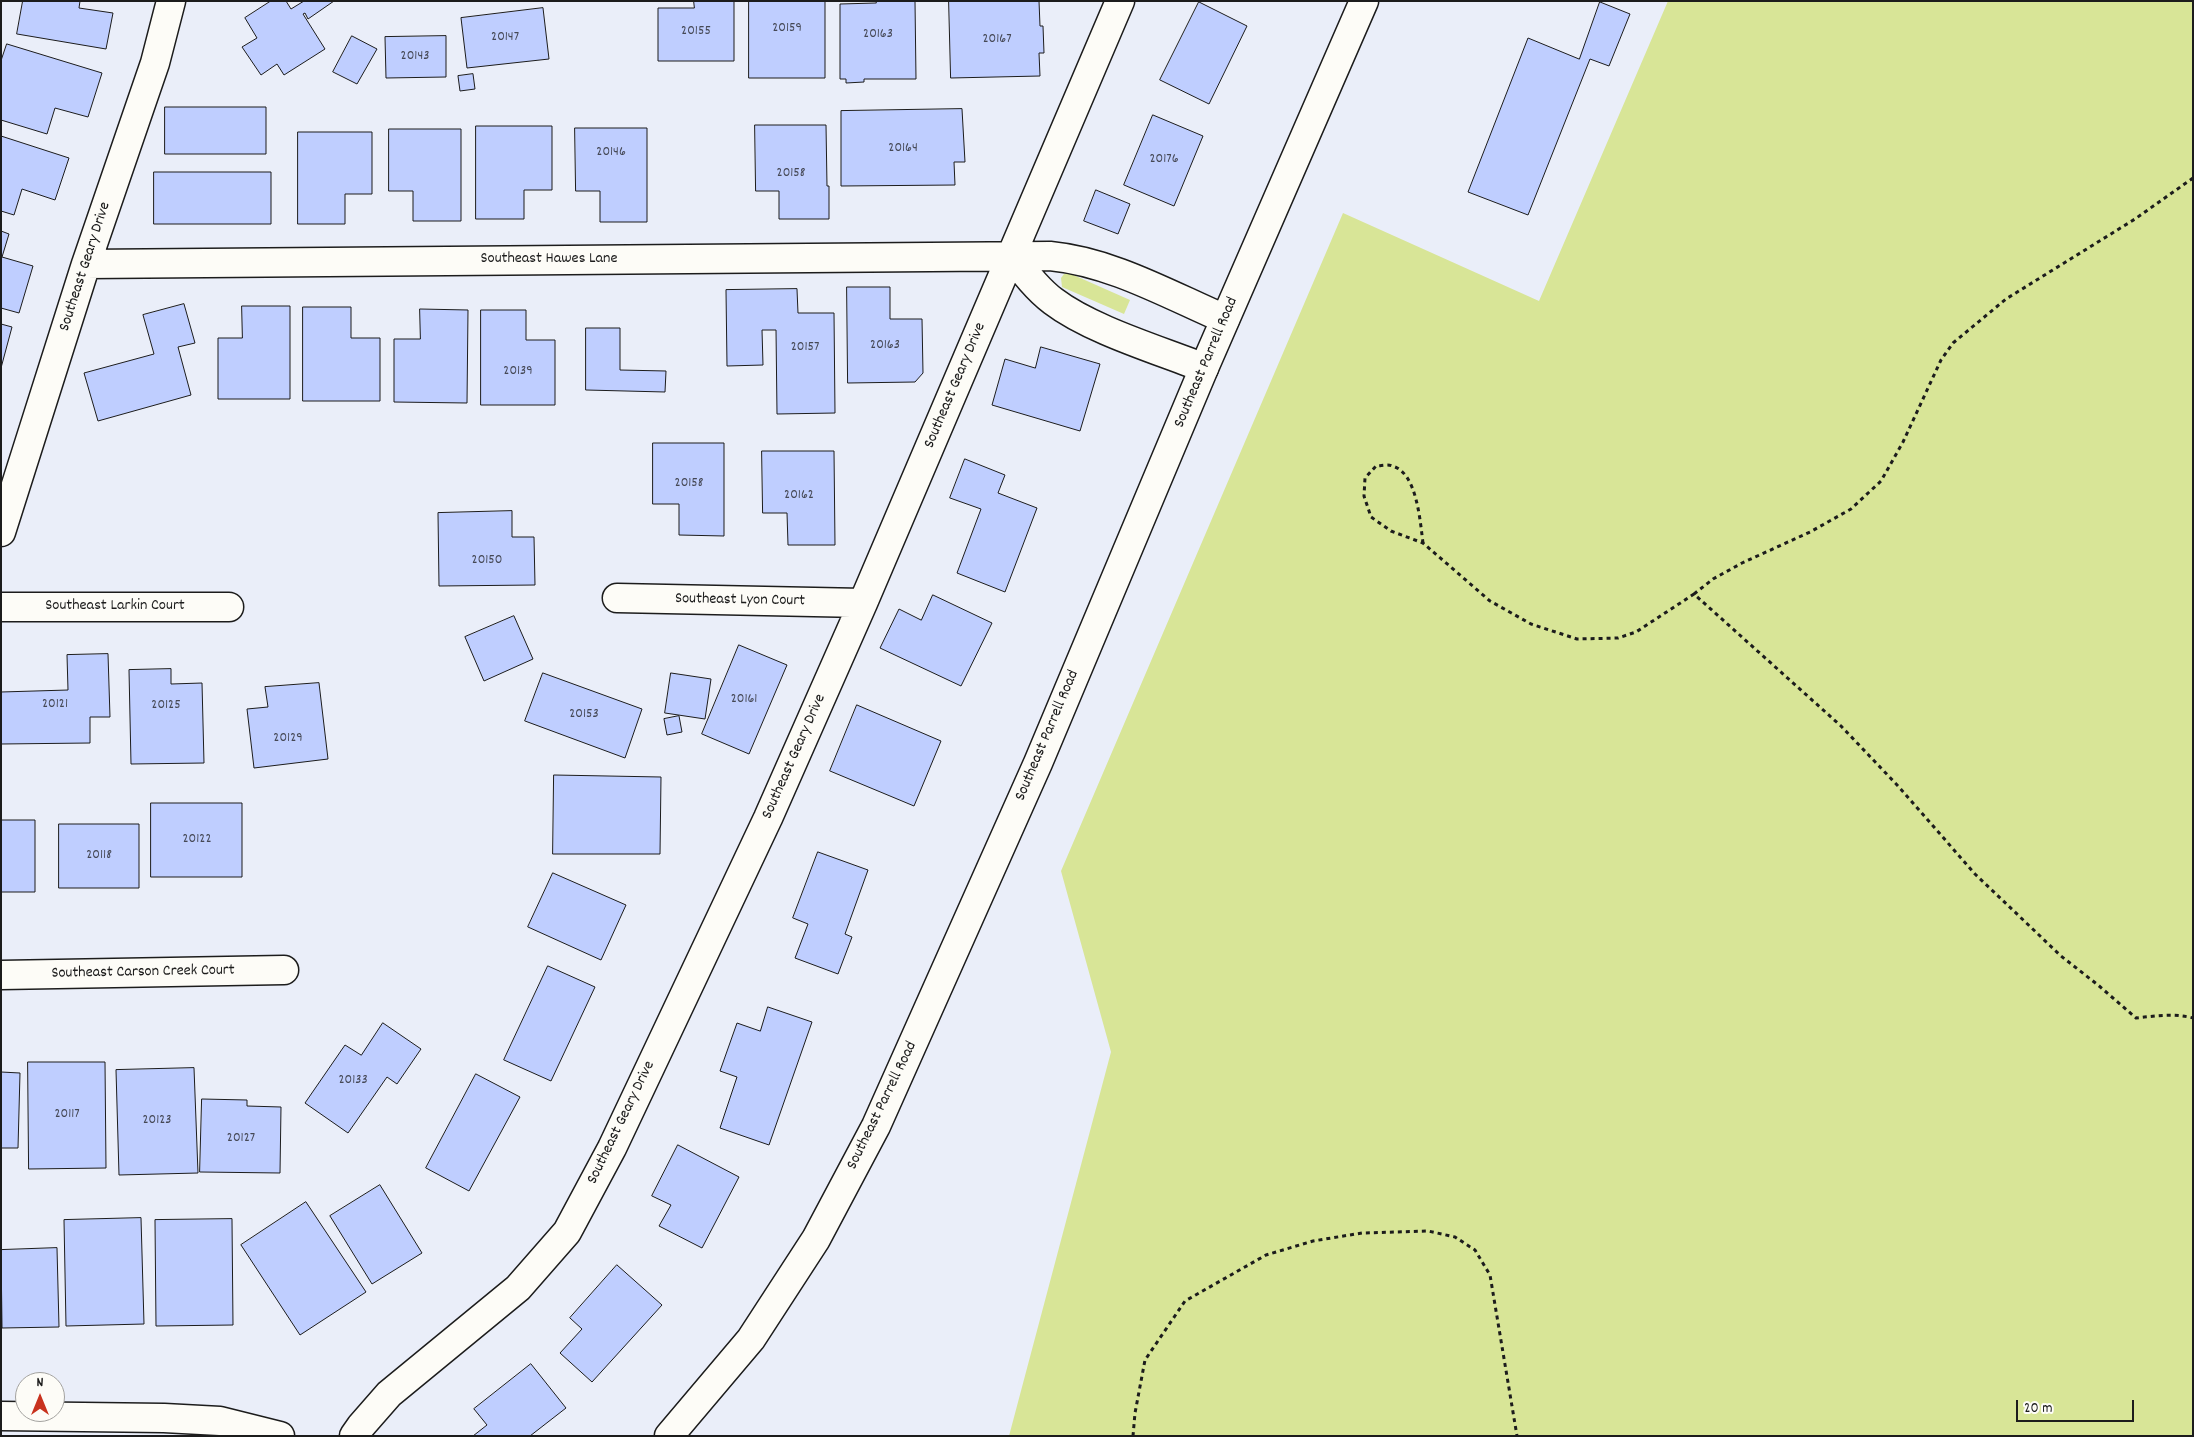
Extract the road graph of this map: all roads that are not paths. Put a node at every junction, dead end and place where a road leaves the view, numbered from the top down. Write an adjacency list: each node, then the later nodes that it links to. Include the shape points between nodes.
1 (171, 1): 5 (street, Southeast Geary Drive, via 155,63)
2 (1120, 1): 4 (street, Southeast Geary Drive)
3 (1364, 1): 6 (street, Southeast Parrell Road)
4 (1012, 256): 5 (street, Southeast Hawes Lane); 6 (street, Southeast Hawes Lane, via 1068,258 1100,266); 7 (street, via 1042,290 1064,308 1101,327); 10 (street, Southeast Geary Drive)
5 (86, 264): 8 (street, Southeast Geary Drive)
6 (1225, 319): 7 (street, Southeast Parrell Road)
7 (1204, 368): 18 (street, Southeast Parrell Road, via 1038,763 876,1126 816,1239 751,1339)
8 (1, 532)
9 (617, 598): 10 (street, Southeast Lyon Court)
10 (863, 603): 17 (street, Southeast Geary Drive, via 760,836 612,1148 567,1232 518,1288 389,1394)
11 (1, 607): 12 (street, Southeast Larkin Court)
12 (229, 607)
13 (284, 970): 14 (street, Southeast Carson Creek Court)
14 (1, 975)
15 (1, 1416): 16 (street, via 220,1421)
16 (280, 1436)
17 (354, 1436)
18 (669, 1436)

